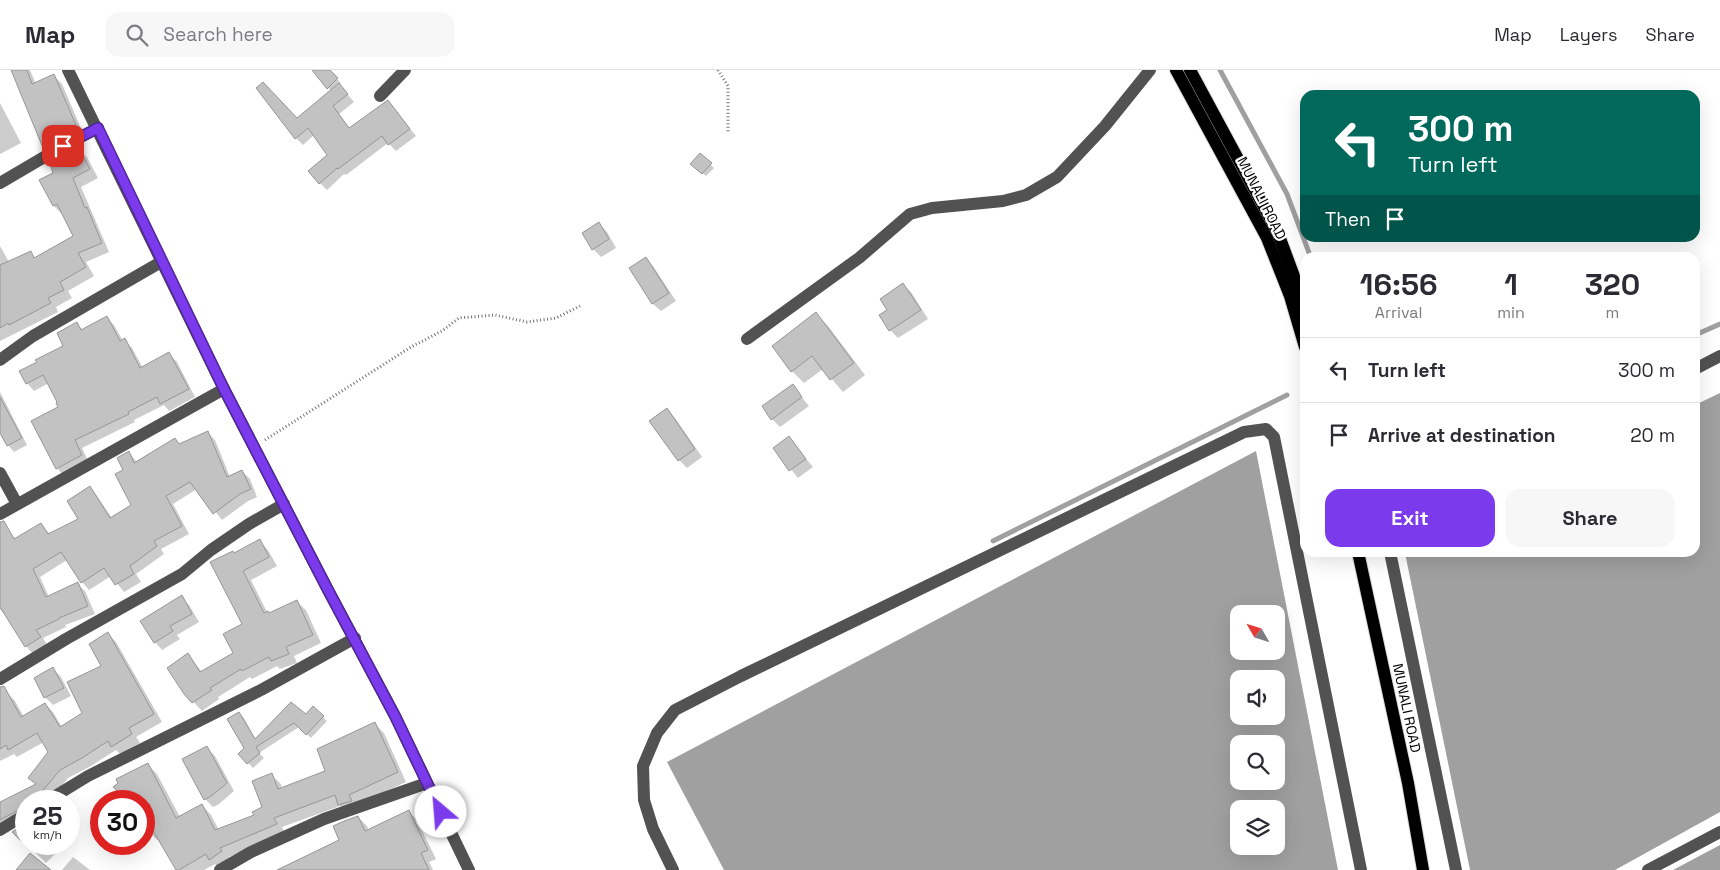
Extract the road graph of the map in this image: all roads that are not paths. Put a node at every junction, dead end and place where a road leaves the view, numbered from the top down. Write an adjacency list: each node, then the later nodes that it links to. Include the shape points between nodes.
1 (68, 70): 7 (street)
2 (405, 70): 6 (street)
3 (1150, 70): 12 (street, via 1105,126 1057,177 1026,195 1003,201 932,208 910,214 859,258)
4 (1176, 70): 11 (main road, MUNALI ROAD, via 1267,238)
5 (1190, 70): 10 (main road, MUNALI ROAD, via 1278,234)
6 (380, 96)
7 (98, 128): 8 (street); 9 (street)
8 (0, 183)
9 (161, 262): 14 (street, via 33,336); 16 (street)
10 (1300, 293)
11 (1300, 330)
12 (747, 339)
13 (1720, 356): 15 (street)
14 (0, 360)
15 (1700, 366)
16 (224, 389): 18 (street); 19 (street)
17 (0, 473): 18 (street)
18 (17, 504): 20 (street)
19 (284, 504): 23 (street); 24 (street, via 249,524 175,578)
20 (0, 514)
21 (1359, 557): 34 (main road, MUNALI ROAD, via 1408,783)
22 (1391, 557): 35 (street)
23 (354, 638): 25 (street); 26 (street, via 261,690)
24 (0, 679)
25 (427, 783): 30 (street, via 324,819 251,852); 31 (street)
26 (65, 790)
27 (15, 821): 28 (street)
28 (0, 830)
29 (1720, 832): 36 (street)
30 (220, 870)
31 (469, 870)
32 (673, 870): 33 (street, via 653,830 644,800 643,766 656,733 675,710 1244,432 1266,429 1274,437)
33 (1361, 870)
34 (1423, 870)
35 (1456, 870)
36 (1648, 870)

